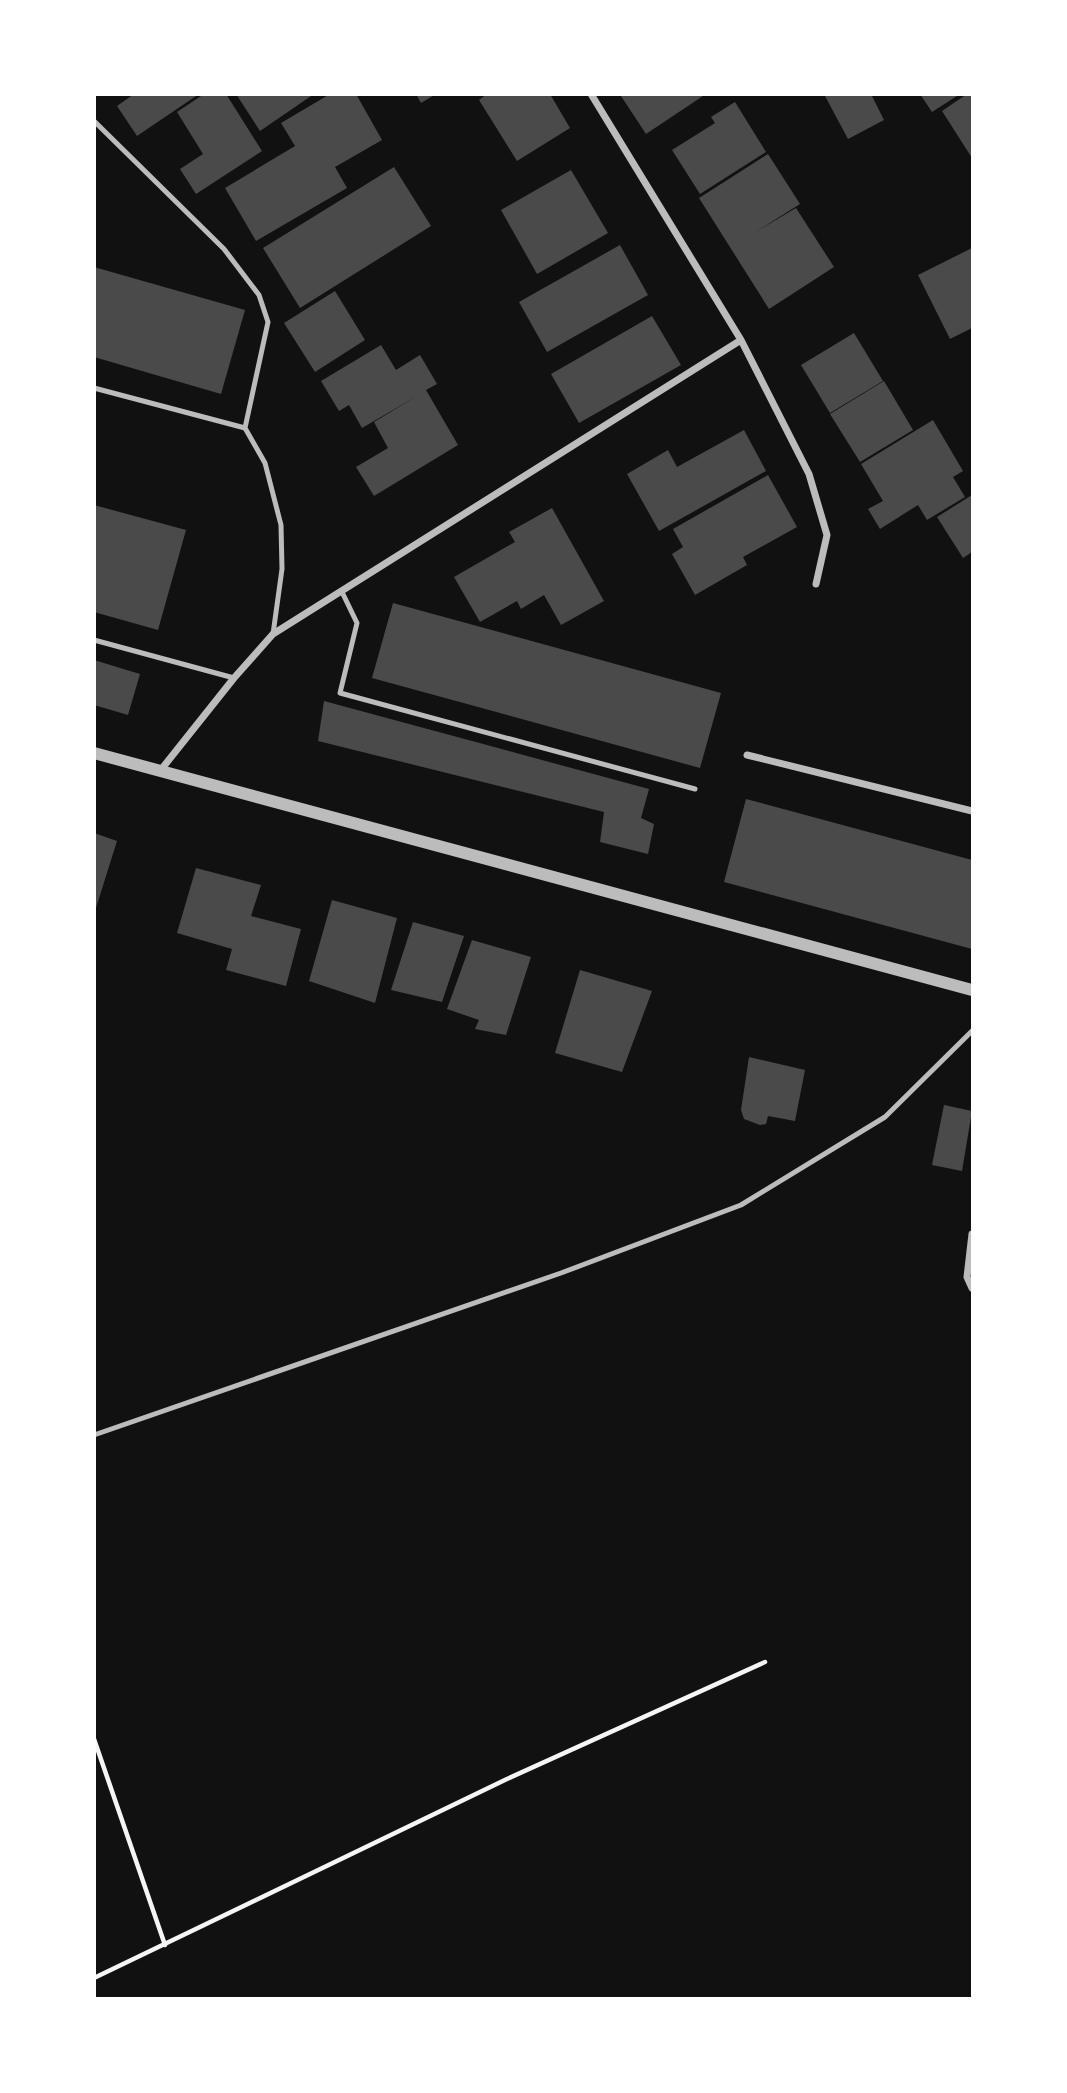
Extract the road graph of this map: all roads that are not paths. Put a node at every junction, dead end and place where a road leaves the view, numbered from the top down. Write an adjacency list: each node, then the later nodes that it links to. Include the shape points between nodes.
1 (591, 94): 3 (street)
2 (94, 121): 5 (lane, via 224,249 259,295 268,322)
3 (741, 340): 6 (street, via 810,474 827,535); 7 (street)
4 (94, 388): 5 (lane)
5 (245, 428): 8 (lane, via 265,463 281,525 282,569)
6 (816, 584)
7 (342, 592): 8 (street); 14 (lane, via 357,623 340,693)
8 (273, 634): 10 (street)
9 (94, 640): 10 (lane)
10 (234, 678): 13 (street)
11 (94, 753): 13 (street)
12 (747, 755): 15 (street)
13 (160, 771): 16 (street)
14 (695, 789)
15 (972, 811)
16 (972, 990)
17 (972, 1031): 20 (lane, via 885,1116 741,1205 561,1273)
18 (972, 1234): 19 (street, via 967,1277)
19 (972, 1288)
20 (94, 1434)

